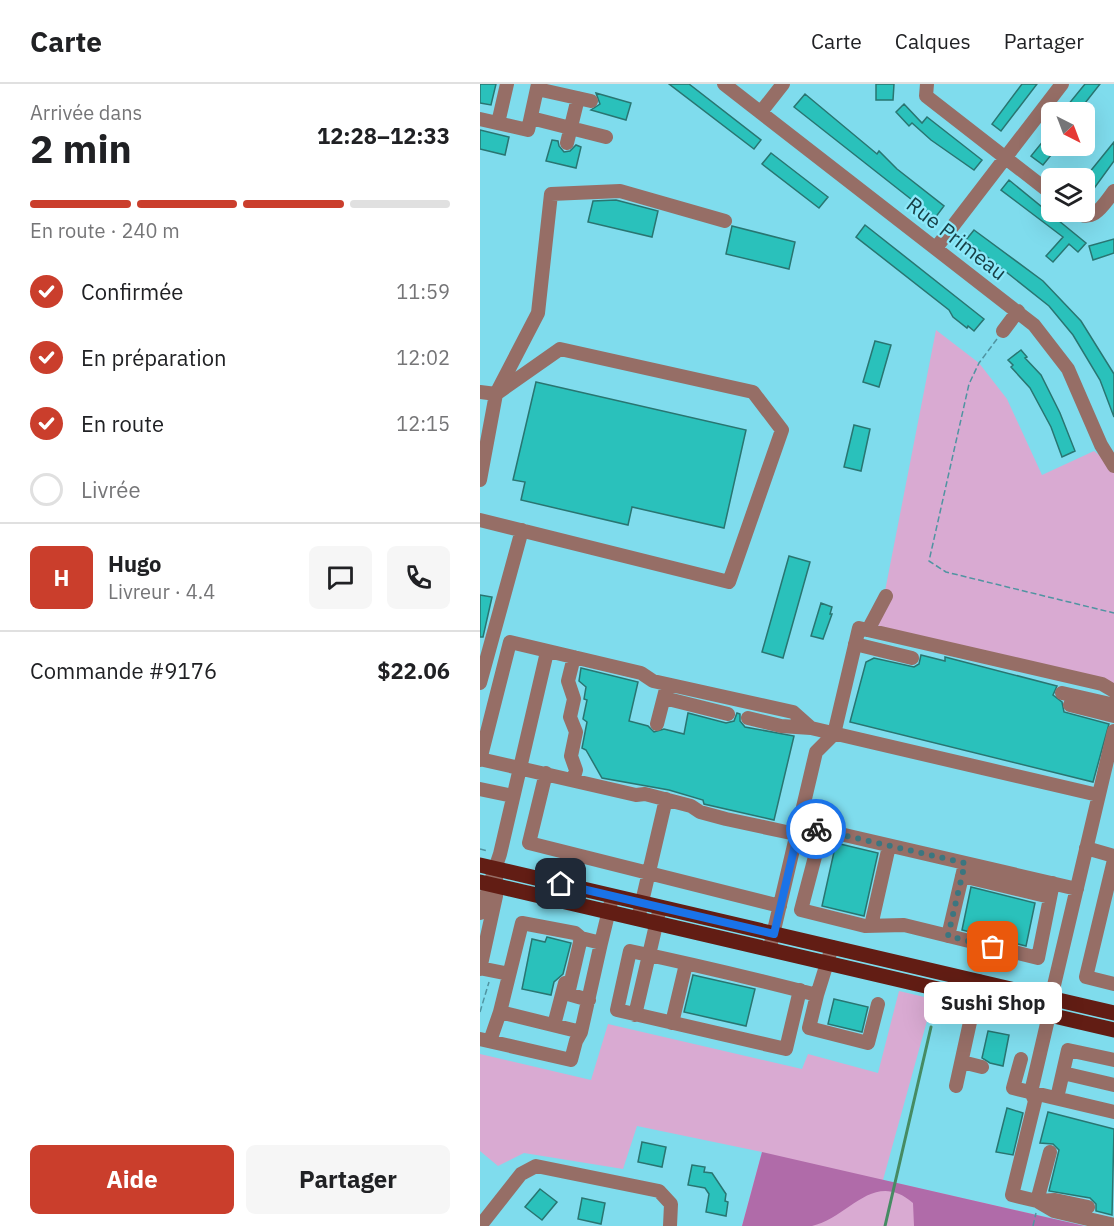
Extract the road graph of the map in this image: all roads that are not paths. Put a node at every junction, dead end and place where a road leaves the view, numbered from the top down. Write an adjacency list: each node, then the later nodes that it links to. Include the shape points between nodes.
1 (507, 84): 10 (street)
2 (724, 84): 7 (street, Rue Primeau)
3 (783, 84): 7 (street)
4 (927, 84): 14 (street, via 926,96)
5 (1062, 84): 14 (street)
6 (538, 86): 8 (street); 11 (street, via 584,100)
7 (761, 112): 19 (street, Rue Primeau)
8 (531, 118): 10 (street, via 528,130); 11 (street)
9 (480, 119): 10 (street)
10 (498, 123)
11 (571, 128): 12 (street); 13 (street)
12 (606, 137)
13 (567, 143)
14 (1005, 158): 15 (street); 19 (street)
15 (1041, 186)
16 (1114, 192): 17 (street)
17 (1095, 214)
18 (725, 221): 23 (street, via 620,191 551,194 538,313)
19 (936, 248): 20 (street, Rue Primeau)
20 (1018, 311): 21 (street); 24 (street, Rue Primeau, via 1045,337 1068,369)
21 (1003, 332)
22 (480, 392): 23 (street)
23 (496, 394): 25 (street); 28 (street, via 560,349 753,392 782,430 729,582)
24 (1112, 459)
25 (482, 461): 26 (street)
26 (480, 480)
27 (480, 520): 28 (street)
28 (522, 530): 34 (street)
29 (886, 596): 30 (street)
30 (872, 631): 31 (street, via 859,628); 33 (street, via 888,643); 37 (street)
31 (855, 644): 36 (street); 51 (street)
32 (547, 652): 35 (street); 52 (street, via 510,642); 53 (street)
33 (941, 656)
34 (483, 657): 39 (street)
35 (574, 657): 40 (street, via 641,673); 56 (street, via 568,681 574,699 570,717 576,735 571,756 576,771)
36 (912, 658)
37 (992, 658): 38 (street); 41 (street, via 1102,684)
38 (969, 660)
39 (480, 683)
40 (665, 691): 45 (street); 48 (street); 49 (street, via 794,712)
41 (1114, 692)
42 (1062, 693): 44 (street)
43 (1070, 705): 46 (street)
44 (1114, 705)
45 (728, 714)
46 (1114, 716)
47 (748, 718): 49 (street)
48 (657, 724)
49 (811, 728): 51 (street)
50 (1114, 731): 55 (street)
51 (834, 734): 58 (street); 62 (street, via 816,752)
52 (480, 760): 53 (street)
53 (520, 767): 54 (street); 59 (street)
54 (546, 773): 56 (street); 70 (street, via 529,843)
55 (1109, 776): 58 (street)
56 (573, 780): 60 (street)
57 (480, 789): 59 (street)
58 (1098, 795): 64 (street)
59 (513, 796): 68 (street)
60 (666, 799): 62 (street, via 726,819); 70 (street)
61 (822, 830): 62 (street, via 807,827); 63 (street); 82 (street, via 801,910)
62 (798, 832): 76 (street)
63 (890, 846): 69 (street); 82 (street)
64 (1086, 848): 65 (street); 72 (street)
65 (1114, 856)
66 (1114, 860): 96 (street, via 1086,977)
67 (480, 865): 68 (main road)
68 (496, 869): 71 (street); 74 (main road)
69 (963, 869): 73 (street); 84 (street)
70 (648, 873): 75 (street); 76 (street)
71 (489, 888): 78 (main road); 79 (street); 93 (street)
72 (1077, 889): 73 (street); 100 (street)
73 (1052, 890): 84 (street, via 1038,958)
74 (612, 896): 75 (main road); 78 (street)
75 (641, 903): 77 (main road); 80 (street)
76 (780, 906): 83 (street)
77 (660, 907): 81 (street); 83 (main road)
78 (609, 912): 80 (main road); 86 (street)
79 (480, 913)
80 (638, 919): 81 (main road)
81 (656, 923): 88 (main road); 90 (street)
82 (871, 926): 84 (street, via 904,925)
83 (774, 934): 87 (main road); 88 (street)
84 (948, 936)
85 (581, 938): 86 (street); 89 (street); 94 (street, via 575,933 524,922)
86 (601, 943): 101 (street)
87 (832, 947): 91 (street); 95 (main road)
88 (770, 950): 91 (main road)
89 (577, 954): 101 (street, via 568,994); 109 (street, via 570,963)
90 (649, 955): 92 (street); 105 (street); 105 (street, via 630,951 617,1010)
91 (827, 963): 98 (street); 99 (main road)
92 (686, 964): 97 (street); 107 (street)
93 (483, 968): 94 (street)
94 (509, 974): 103 (street)
95 (979, 981): 99 (street); 100 (main road)
96 (1114, 984)
97 (800, 990): 98 (street); 108 (street)
98 (817, 995): 110 (street)
99 (975, 998): 106 (main road); 116 (street)
100 (1051, 998): 104 (main road); 106 (street)
101 (589, 1000): 112 (street)
102 (878, 1004): 110 (street, via 868,1043)
103 (500, 1012): 109 (street); 113 (street)
104 (1114, 1013)
105 (636, 1015): 107 (street)
106 (1049, 1015): 111 (main road); 121 (street)
107 (672, 1023): 108 (street, via 786,1049)
108 (792, 1023): 110 (street)
109 (555, 1025): 112 (street)
110 (809, 1028)
111 (1114, 1030)
112 (581, 1032): 113 (street, via 571,1060)
113 (485, 1040)
114 (1021, 1059): 121 (street, via 1013,1088)
115 (1114, 1060): 118 (street, via 1068,1050)
116 (962, 1062): 117 (street); 120 (street)
117 (982, 1067)
118 (1063, 1073): 119 (street); 122 (street)
119 (1114, 1085)
120 (956, 1086)
121 (1032, 1092): 122 (street); 125 (street, via 1035,1101 1012,1195)
122 (1057, 1098): 123 (street)
123 (1114, 1112)
124 (1050, 1152): 125 (street)
125 (1038, 1200): 126 (street); 127 (street, via 1054,1211)
126 (1088, 1207)
127 (1114, 1225)
128 (480, 1226): 129 (street, via 518,1177 536,1166 659,1191 671,1204)
129 (670, 1226)

